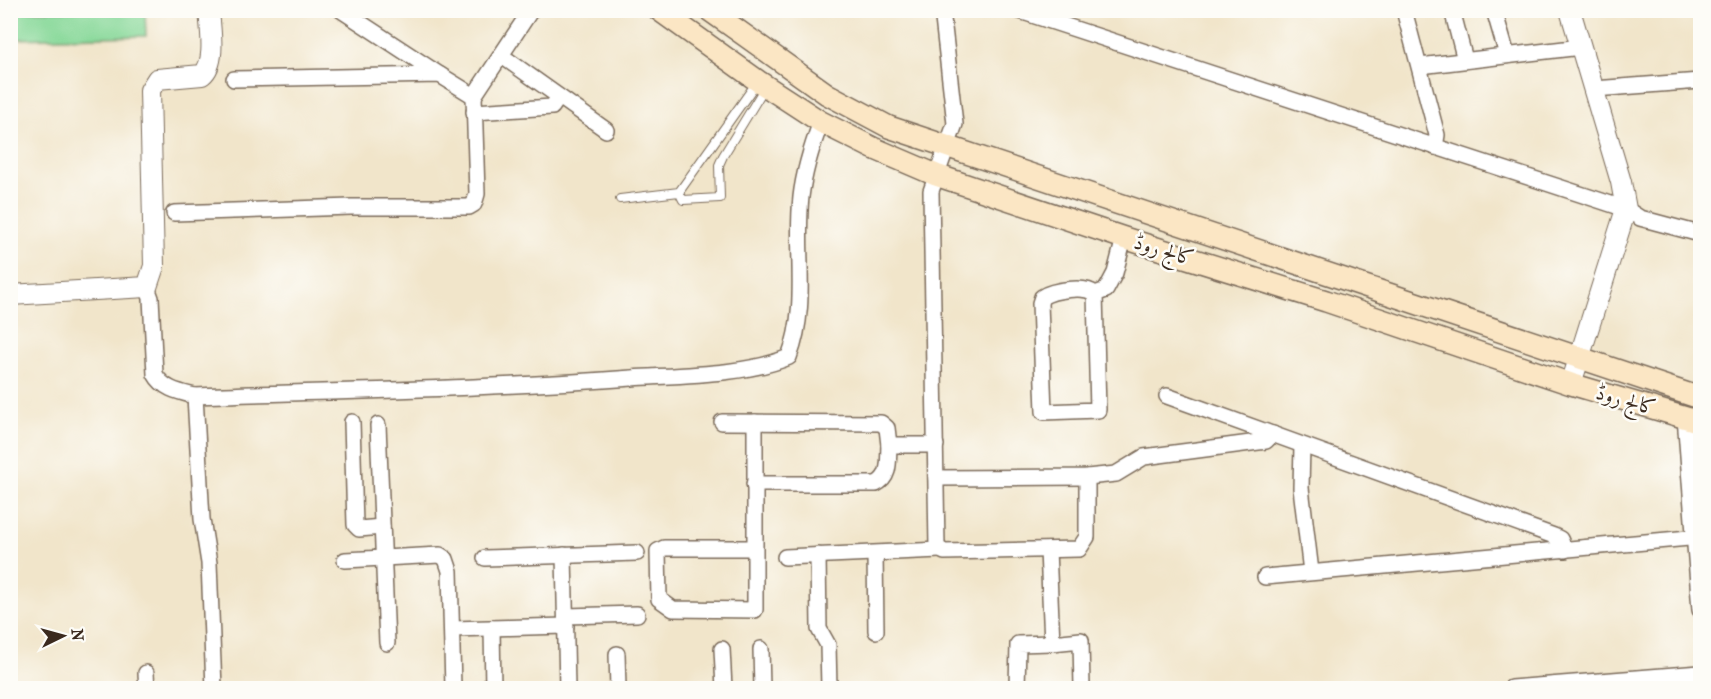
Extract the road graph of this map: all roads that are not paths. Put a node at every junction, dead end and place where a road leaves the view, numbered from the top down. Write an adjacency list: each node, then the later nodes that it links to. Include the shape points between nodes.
1 (209, 10): 36 (street, via 210,62 206,72 157,79 150,90 154,266)
2 (341, 10): 17 (street)
3 (531, 10): 14 (street)
4 (659, 10): 20 (main road, کالج روڈ)
5 (709, 10): 28 (main road, کالج روڈ, via 842,104)
6 (942, 10): 28 (street, via 955,124)
7 (1017, 10): 27 (street)
8 (1404, 10): 16 (street)
9 (1452, 10): 15 (street)
10 (1494, 10): 13 (street)
11 (1570, 10): 12 (street)
12 (1581, 47): 13 (street); 21 (street)
13 (1507, 55): 15 (street)
14 (502, 56): 22 (street); 23 (street)
15 (1465, 60): 16 (street)
16 (1420, 66): 27 (street, via 1437,135)
17 (440, 75): 18 (street); 22 (street)
18 (234, 79)
19 (1701, 81): 21 (street)
20 (762, 84): 25 (main road, کالج روڈ); 30 (lane); 30 (lane, via 719,165 720,198 683,200)
21 (1594, 89): 32 (street)
22 (474, 96): 24 (street)
23 (559, 97): 24 (street, via 552,107); 26 (street)
24 (474, 112): 33 (street, via 477,194 469,207)
25 (821, 122): 29 (main road, کالج روڈ); 41 (street, via 801,199 798,334 789,357 716,372 560,384)
26 (606, 130)
27 (1435, 147): 32 (street)
28 (946, 148): 29 (street); 39 (main road, کالج روڈ)
29 (936, 175): 35 (main road, کالج روڈ); 50 (street, via 931,191)
30 (679, 192): 31 (lane)
31 (620, 199)
32 (1626, 209): 34 (street, via 1640,218); 39 (street)
33 (174, 213)
34 (1699, 230)
35 (1124, 238): 37 (street, via 1110,286); 40 (main road, کالج روڈ)
36 (147, 287): 38 (street); 41 (street, via 152,298 155,374 171,389)
37 (1095, 294): 37 (street, via 1090,290 1054,291 1042,297 1044,412 1098,410)
38 (10, 295)
39 (1580, 359): 40 (street); 43 (main road, کالج روڈ)
40 (1572, 384): 44 (main road, کالج روڈ)
41 (195, 396): 84 (street, via 202,519 209,563)
42 (1167, 396): 49 (street)
43 (1701, 398)
44 (1693, 420): 57 (street)
45 (352, 422): 56 (street, via 355,525 359,529)
46 (722, 422): 47 (street)
47 (755, 422): 51 (street, via 881,423 887,428); 55 (street)
48 (378, 425): 56 (street)
49 (1273, 434): 52 (street); 53 (street, via 1266,441 1144,457 1116,474)
50 (936, 445): 51 (street); 54 (street)
51 (889, 446): 55 (street, via 887,473 876,484)
52 (1302, 446): 61 (street, via 1554,536); 70 (street, via 1300,488)
53 (1087, 477): 54 (street); 60 (street, via 1085,542 1079,549)
54 (936, 478): 59 (street, via 936,541)
55 (754, 484): 58 (street)
56 (382, 527): 67 (street)
57 (1697, 537): 61 (street); 72 (street)
58 (755, 548): 58 (street, via 658,551 659,599 674,609 755,610)
59 (940, 550): 60 (street); 63 (street)
60 (1048, 550): 79 (street)
61 (1565, 550): 70 (street)
62 (637, 553): 64 (street)
63 (875, 554): 65 (street); 77 (street)
64 (564, 555): 68 (street); 74 (street)
65 (818, 555): 66 (street); 91 (street, via 819,629 828,645)
66 (785, 557)
67 (384, 558): 69 (street); 76 (street, via 440,555 446,559); 78 (street)
68 (485, 558)
69 (345, 560)
70 (1311, 572): 71 (street)
71 (1265, 577)
72 (1701, 610)
73 (637, 614): 74 (street)
74 (566, 621): 75 (street); 87 (street)
75 (492, 628): 76 (street); 86 (street)
76 (452, 629): 85 (street)
77 (876, 632)
78 (387, 643)
79 (1052, 643): 92 (street, via 1018,644); 93 (street, via 1081,640)
80 (722, 649): 89 (street)
81 (761, 650): 90 (street)
82 (617, 654): 88 (street)
83 (1701, 673): 94 (street)
84 (214, 688)
85 (453, 688)
86 (493, 688)
87 (567, 688)
88 (618, 688)
89 (724, 688)
90 (762, 688)
91 (829, 688)
92 (1017, 688)
93 (1082, 688)
94 (1510, 688)

